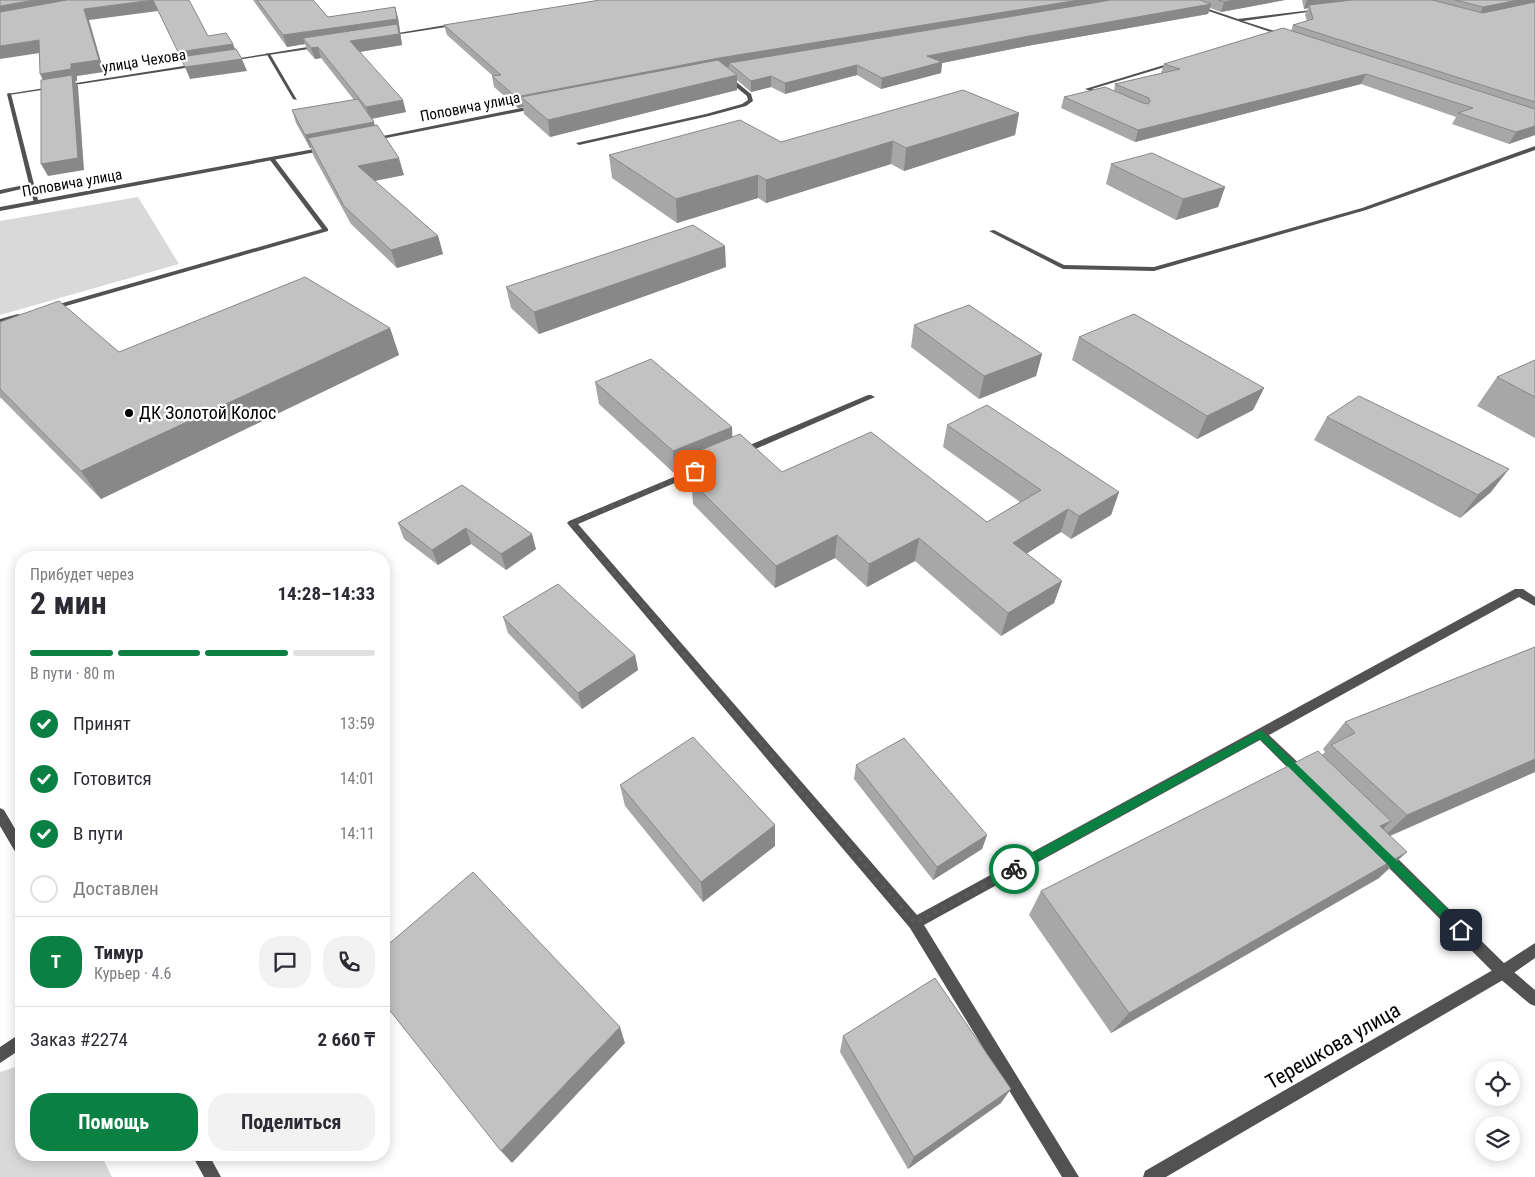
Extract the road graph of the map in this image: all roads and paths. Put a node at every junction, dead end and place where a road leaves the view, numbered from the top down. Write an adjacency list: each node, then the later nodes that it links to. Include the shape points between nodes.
1 (1178, 0): 3 (street)
2 (1323, 10): 3 (street)
3 (1234, 20): 5 (street)
4 (462, 23): 6 (street)
5 (1276, 33): 7 (street); 8 (street)
6 (385, 36)
7 (1266, 36)
8 (1285, 36)
9 (326, 45): 10 (street)
10 (268, 54): 12 (street); 15 (street)
11 (1181, 61): 16 (street, via 1087,89)
12 (220, 62)
13 (201, 65): 23 (street, улица Чехова, via 9,94)
14 (730, 70): 19 (street, via 721,72 752,100 744,105)
15 (295, 99)
16 (1111, 99)
17 (543, 105): 18 (street, Поповича улица)
18 (369, 140)
19 (579, 143)
20 (330, 148): 22 (street, Поповича улица)
21 (1535, 148): 27 (street, via 1364,209 1154,269 1063,267)
22 (272, 159): 25 (street, Поповича улица); 28 (street, via 326,230)
23 (32, 185): 24 (street); 25 (street)
24 (0, 192)
25 (37, 203): 26 (street, Поповича улица)
26 (0, 210)
27 (992, 231)
28 (38, 311)
29 (29, 313): 30 (street)
30 (0, 321)
31 (871, 397): 32 (street)
32 (726, 458)
33 (708, 466): 40 (street, via 572,523)
34 (1535, 602): 35 (street, via 1519,592)
35 (1261, 734): 36 (street); 40 (street)
36 (1311, 783)
37 (0, 814): 38 (street)
38 (15, 840)
39 (1375, 846): 42 (street)
40 (915, 923): 48 (street)
41 (1535, 950): 42 (street, Терешкова улица)
42 (1503, 972): 43 (street); 49 (street, Терешкова улица)
43 (1535, 999)
44 (15, 1045): 45 (street)
45 (0, 1056)
46 (204, 1161): 47 (street)
47 (213, 1177)
48 (1071, 1177)
49 (1151, 1177)

